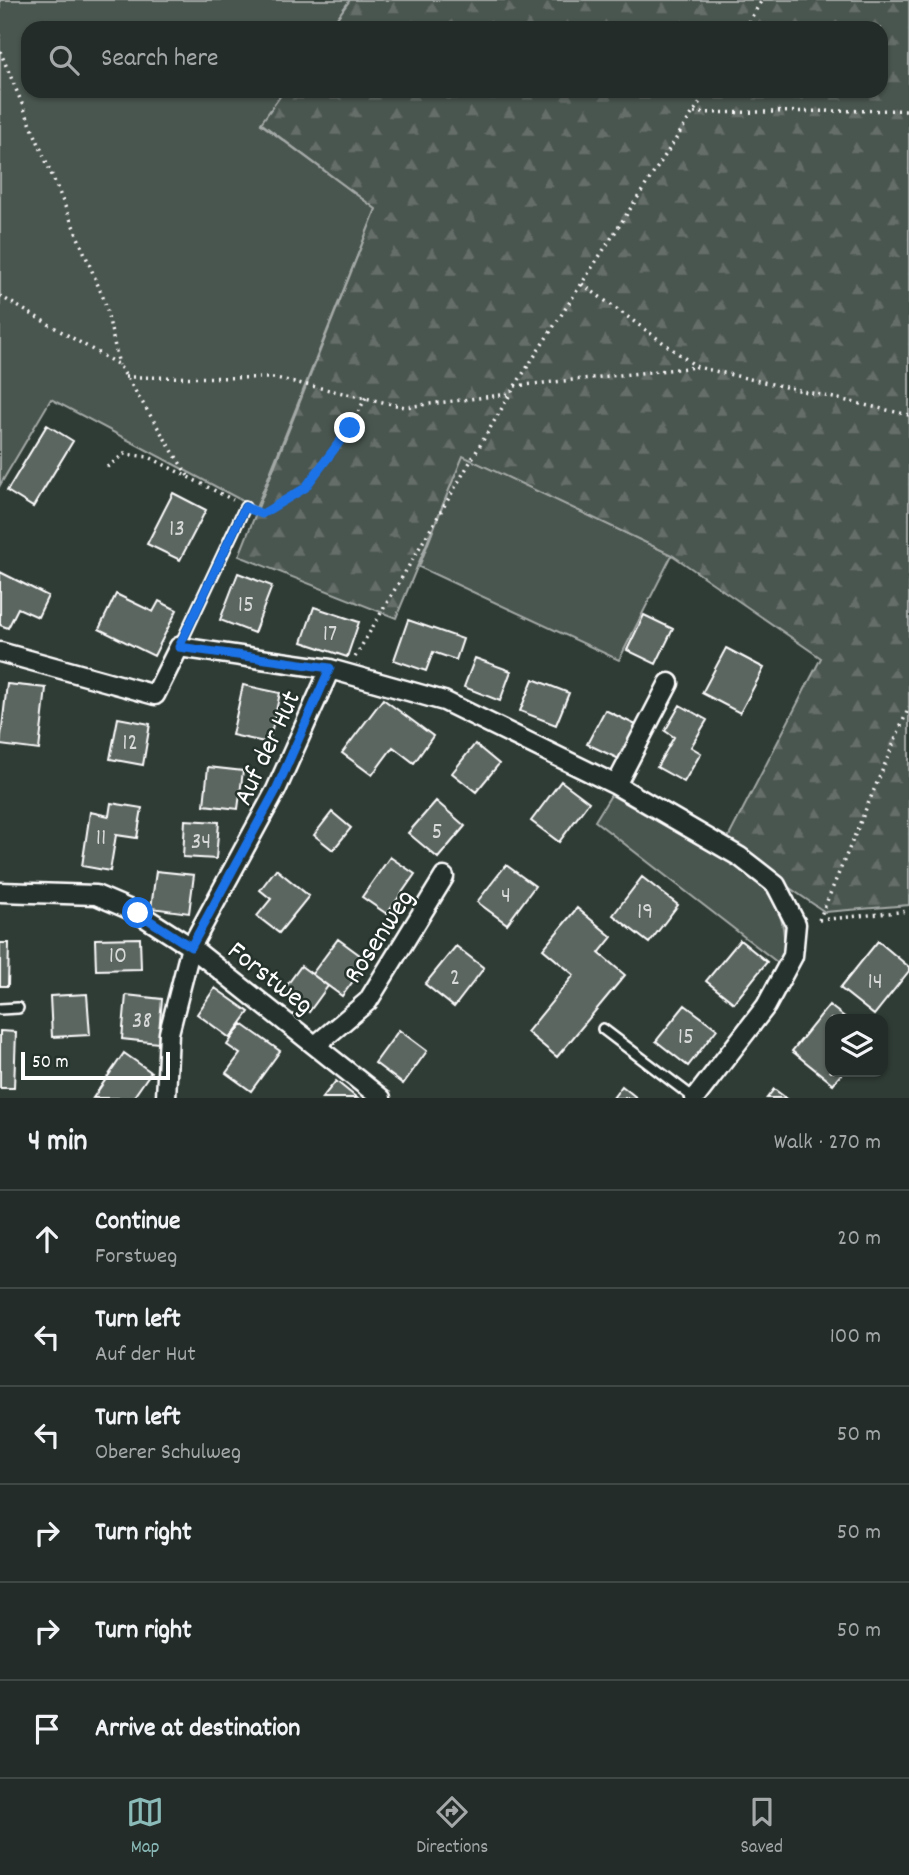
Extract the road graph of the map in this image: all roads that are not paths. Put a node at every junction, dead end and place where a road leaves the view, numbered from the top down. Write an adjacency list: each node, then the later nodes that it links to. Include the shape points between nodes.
1 (245, 507): 2 (lane)
2 (179, 647): 3 (street, via 155,695); 4 (street)
3 (0, 652)
4 (330, 668): 6 (street, Auf der Hut, via 444,701); 9 (street, Auf der Hut, via 276,790)
5 (669, 683): 6 (street)
6 (616, 785): 16 (street, Auf der Hut, via 740,857 776,885 796,924 793,956 766,1006)
7 (444, 877): 13 (street, Rosenweg, via 368,1001)
8 (0, 892): 9 (street, Forstweg, via 96,895 138,913)
9 (191, 947): 13 (street, Forstweg); 14 (street, Auf der Hut, via 169,1033)
10 (18, 1008): 11 (lane)
11 (0, 1009)
12 (603, 1029): 16 (lane)
13 (317, 1044): 15 (street, Forstweg)
14 (166, 1098)
15 (381, 1098)
16 (694, 1098)

